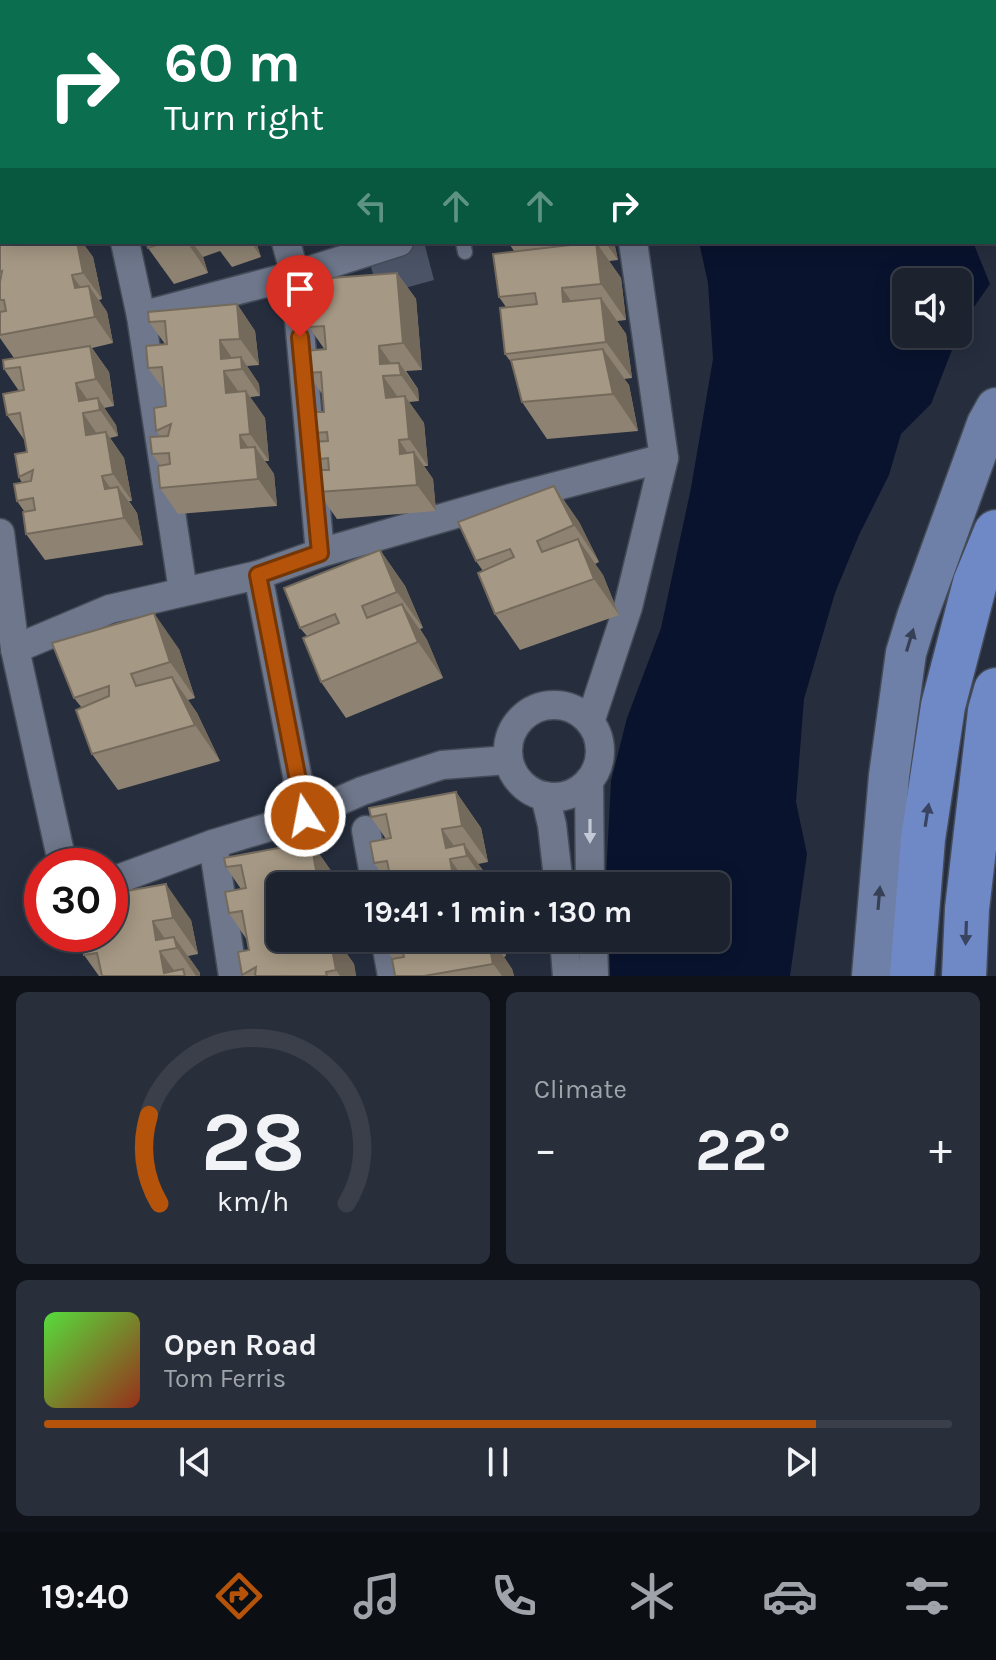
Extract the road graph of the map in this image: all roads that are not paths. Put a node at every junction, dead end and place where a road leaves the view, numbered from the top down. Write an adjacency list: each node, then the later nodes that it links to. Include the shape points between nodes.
1 (125, 244): 6 (street)
2 (287, 244): 5 (street)
3 (393, 244): 5 (street)
4 (633, 244): 8 (street)
5 (295, 275): 6 (street); 11 (street)
6 (141, 316): 13 (street)
7 (996, 408): 35 (street, one-way to 7, via 889,776 906,653)
8 (664, 458): 11 (street); 16 (street, via 628,607)
9 (996, 532): 36 (main road, one-way to 9, via 923,839 943,706 975,583)
10 (0, 533): 14 (street)
11 (320, 553): 12 (street)
12 (258, 575): 13 (street); 20 (street)
13 (183, 591): 14 (street, via 110,609)
14 (15, 649): 23 (street)
15 (996, 690): 37 (main road, one-way to 37, via 967,909)
16 (590, 722): 17 (street, via 564,706 534,709 512,730); 18 (street, via 600,751)
17 (508, 760): 19 (street, via 521,784); 20 (street, via 442,765)
18 (589, 781): 19 (street, via 569,794); 26 (street, one-way to 26)
19 (545, 796): 25 (street)
20 (305, 816): 22 (street)
21 (366, 830): 24 (street)
22 (213, 844): 27 (street); 31 (street)
23 (59, 848)
24 (374, 872)
25 (557, 872)
26 (590, 872)
27 (128, 875)
28 (388, 952): 32 (street)
29 (565, 952): 33 (street)
30 (593, 952): 34 (street)
31 (233, 976)
32 (392, 976)
33 (567, 976)
34 (594, 976)
35 (872, 976)
36 (912, 976)
37 (964, 976)

